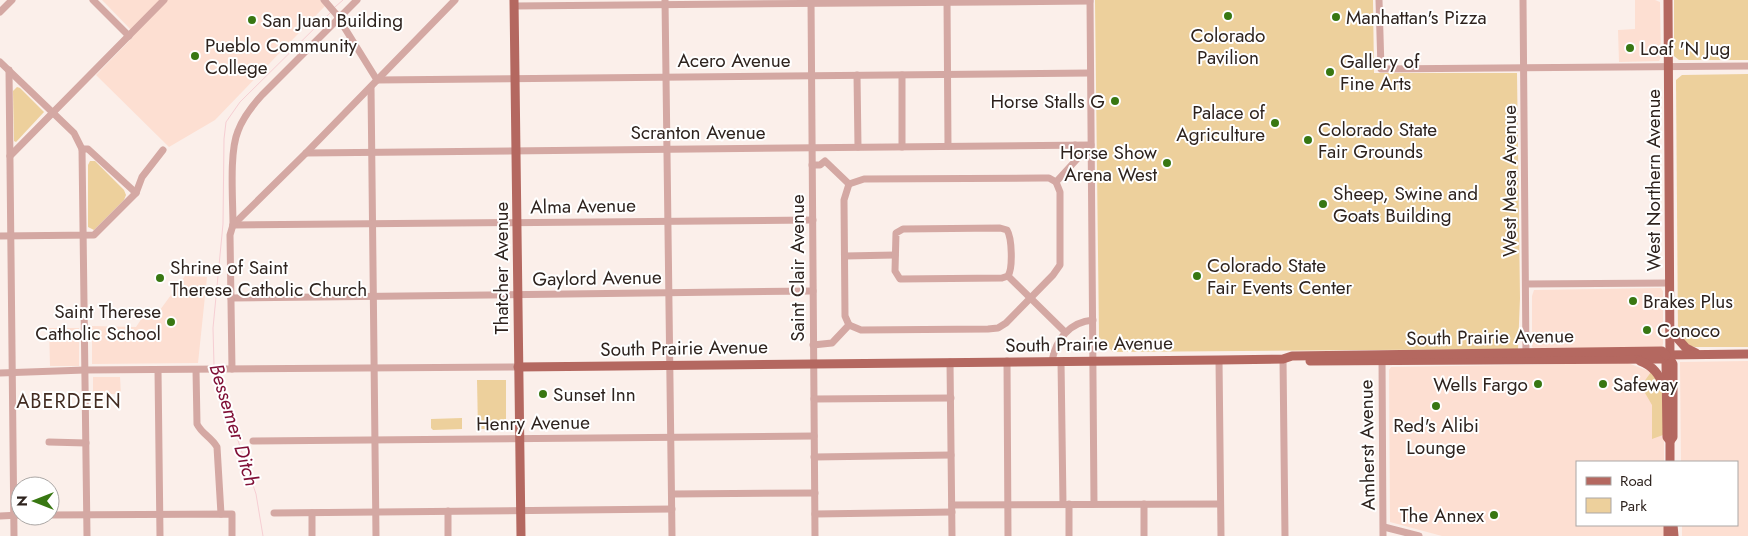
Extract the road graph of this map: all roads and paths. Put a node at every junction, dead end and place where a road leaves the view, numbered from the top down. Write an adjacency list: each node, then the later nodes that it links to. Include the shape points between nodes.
1 (12, 0): 15 (street)
2 (93, 0): 17 (street)
3 (164, 0): 17 (street)
4 (357, 0): 16 (street)
5 (455, 0): 30 (street)
6 (1379, 0): 20 (street, via 1380,69)
7 (1523, 0): 20 (street, West Mesa Avenue)
8 (1668, 0): 21 (main road, West Northern Avenue)
9 (947, 1): 10 (street); 12 (street); 24 (street)
10 (1090, 1): 23 (street)
11 (666, 2): 12 (street); 14 (street); 27 (street)
12 (811, 2): 28 (street, Saint Clair Avenue)
13 (327, 3): 16 (street)
14 (514, 3): 29 (main road, Thatcher Avenue)
15 (0, 12)
16 (337, 16): 30 (street); 58 (street, via 247,112 238,130 234,145)
17 (129, 36): 32 (street)
18 (0, 62): 22 (street)
19 (1748, 66): 21 (street)
20 (1524, 67): 21 (street); 66 (street, West Mesa Avenue)
21 (1668, 67): 65 (main road, West Northern Avenue)
22 (9, 70): 32 (street); 46 (street)
23 (1090, 73): 24 (street, Acero Avenue); 34 (street)
24 (948, 74): 26 (street, Acero Avenue); 35 (street)
25 (857, 75): 26 (street, Acero Avenue); 28 (street, Acero Avenue); 37 (street)
26 (902, 75): 38 (street)
27 (666, 76): 28 (street, Acero Avenue); 29 (street, Acero Avenue); 39 (street)
28 (811, 76): 40 (street, Saint Clair Avenue)
29 (516, 79): 30 (street, Acero Avenue); 43 (main road, Thatcher Avenue)
30 (377, 80): 31 (street)
31 (371, 87): 44 (street); 45 (street)
32 (54, 113): 41 (street, via 78,137); 46 (street)
33 (1075, 145): 34 (street, Scranton Avenue); 35 (street, Scranton Avenue); 47 (street)
34 (1091, 145): 49 (street)
35 (948, 146): 38 (street, Scranton Avenue)
36 (828, 147): 37 (street, Scranton Avenue); 40 (street, Scranton Avenue); 48 (street)
37 (858, 147): 38 (street, Scranton Avenue)
38 (902, 147)
39 (667, 148): 40 (street, Scranton Avenue); 43 (street, Scranton Avenue); 55 (street)
40 (812, 148): 50 (street, Saint Clair Avenue)
41 (82, 149): 53 (street, via 88,149); 59 (street)
42 (163, 150): 53 (street, via 142,177)
43 (516, 151): 44 (street, Scranton Avenue); 56 (main road, Thatcher Avenue)
44 (372, 152): 45 (street, Scranton Avenue); 57 (street)
45 (306, 153): 58 (street)
46 (10, 156): 61 (street)
47 (1078, 158): 49 (street); 51 (street)
48 (825, 161): 50 (street); 52 (street)
49 (1091, 162): 73 (street)
50 (812, 165): 54 (street, Saint Clair Avenue)
51 (1056, 182): 52 (street, via 1049,178 874,179); 72 (street, via 1060,192 1060,265)
52 (849, 184): 63 (street, via 844,200)
53 (136, 193): 59 (street, via 94,235)
54 (813, 220): 55 (street, Alma Avenue); 67 (street, Saint Clair Avenue)
55 (668, 221): 56 (street, Alma Avenue); 68 (street)
56 (517, 223): 57 (street, Alma Avenue); 69 (main road, Thatcher Avenue)
57 (373, 224): 58 (street, Alma Avenue); 70 (street)
58 (233, 225): 71 (street, via 230,235)
59 (84, 235): 61 (street); 94 (street)
60 (0, 236): 61 (street)
61 (10, 236): 98 (street)
62 (895, 255): 63 (street); 64 (street, via 896,274 903,279); 64 (street, via 895,236 901,229 1004,228 1010,238)
63 (845, 256): 74 (street, via 845,316)
64 (1008, 276): 72 (street)
65 (1670, 283): 66 (street); 75 (main road, West Northern Avenue)
66 (1526, 284): 81 (street, West Mesa Avenue)
67 (813, 291): 68 (street, Gaylord Avenue); 77 (street, Saint Clair Avenue)
68 (669, 293): 69 (street, Gaylord Avenue); 91 (street)
69 (517, 295): 70 (street, Gaylord Avenue); 92 (main road, Thatcher Avenue)
70 (374, 296): 71 (street, Gaylord Avenue); 93 (street)
71 (231, 298): 97 (street)
72 (1031, 298): 74 (street, via 1006,323 993,328 861,330); 76 (street)
73 (1093, 320): 76 (street, via 1077,324); 85 (street)
74 (849, 326): 77 (street, via 832,342)
75 (1670, 330): 79 (main road, via 1686,348); 80 (main road, West Northern Avenue)
76 (1065, 332): 88 (street, via 1056,347)
77 (813, 345): 90 (street, Saint Clair Avenue)
78 (1748, 354): 79 (main road, South Prairie Avenue)
79 (1699, 355): 80 (main road, South Prairie Avenue)
80 (1668, 356): 81 (main road, South Prairie Avenue, via 1662,351); 84 (main road, South Prairie Avenue); 100 (main road, West Northern Avenue); 108 (main road, West Northern Avenue, via 1673,364 1673,437)
81 (1526, 357): 83 (main road, South Prairie Avenue); 84 (main road, South Prairie Avenue)
82 (1283, 358): 83 (main road, South Prairie Avenue); 86 (main road, South Prairie Avenue); 149 (street)
83 (1382, 358): 134 (street, Amherst Avenue)
84 (1635, 359): 100 (main road, via 1654,369)
85 (1092, 360): 86 (main road, South Prairie Avenue); 88 (main road, South Prairie Avenue); 118 (street)
86 (1219, 360): 120 (street)
87 (1007, 361): 88 (main road, South Prairie Avenue); 89 (main road, South Prairie Avenue); 121 (street)
88 (1056, 361): 117 (street)
89 (950, 362): 90 (main road, South Prairie Avenue); 101 (street)
90 (814, 363): 91 (main road, South Prairie Avenue); 102 (street, Saint Clair Avenue)
91 (669, 365): 92 (main road, South Prairie Avenue); 104 (street)
92 (518, 367): 93 (street, South Prairie Avenue); 105 (main road, Thatcher Avenue)
93 (374, 368): 97 (street, South Prairie Avenue); 106 (street)
94 (85, 370): 95 (street, South Prairie Avenue); 98 (street, South Prairie Avenue); 110 (street)
95 (158, 370): 96 (street, South Prairie Avenue); 130 (street)
96 (196, 370): 97 (street, South Prairie Avenue); 131 (street, via 197,424 217,447)
97 (230, 370)
98 (12, 372): 99 (street, South Prairie Avenue); 114 (street)
99 (0, 373)
100 (1666, 392): 108 (main road, West Northern Avenue, via 1667,437)
101 (951, 398): 102 (street); 111 (street)
102 (814, 400): 103 (street, Saint Clair Avenue)
103 (814, 436): 104 (street, Henry Avenue); 112 (street, Saint Clair Avenue)
104 (671, 437): 105 (street, Henry Avenue); 116 (street)
105 (520, 439): 106 (street, Henry Avenue); 124 (main road, Thatcher Avenue)
106 (375, 440): 107 (street, Henry Avenue); 125 (street)
107 (253, 441)
108 (1670, 441): 113 (main road, West Northern Avenue)
109 (49, 442): 110 (street)
110 (86, 442): 129 (street)
111 (951, 455): 112 (street); 123 (street)
112 (814, 457): 115 (street, Saint Clair Avenue)
113 (1670, 461)
114 (16, 476)
115 (815, 493): 116 (street); 132 (street, Saint Clair Avenue)
116 (672, 494): 122 (street)
117 (1066, 504): 118 (street); 121 (street); 146 (street)
118 (1094, 504): 119 (street)
119 (1144, 504): 120 (street); 147 (street)
120 (1220, 504): 148 (street)
121 (1008, 505): 123 (street); 145 (street)
122 (672, 509): 124 (street); 142 (street)
123 (952, 509): 132 (street); 144 (street)
124 (520, 510): 126 (street); 141 (main road, Thatcher Avenue)
125 (376, 511): 126 (street); 128 (street); 139 (street)
126 (448, 511): 140 (street)
127 (274, 513): 128 (street)
128 (312, 513): 138 (street)
129 (86, 514): 130 (street); 133 (street); 135 (street)
130 (160, 514): 131 (street); 136 (street)
131 (221, 514): 137 (street, via 232,514)
132 (815, 514): 143 (street, Saint Clair Avenue)
133 (60, 515)
134 (1384, 527): 150 (street, Amherst Avenue); 151 (street)
135 (87, 536)
136 (160, 536)
137 (232, 536)
138 (312, 536)
139 (376, 536)
140 (448, 536)
141 (521, 536)
142 (672, 536)
143 (815, 536)
144 (952, 536)
145 (1008, 536)
146 (1069, 536)
147 (1144, 536)
148 (1221, 536)
149 (1285, 536)
150 (1383, 536)
151 (1419, 536)

